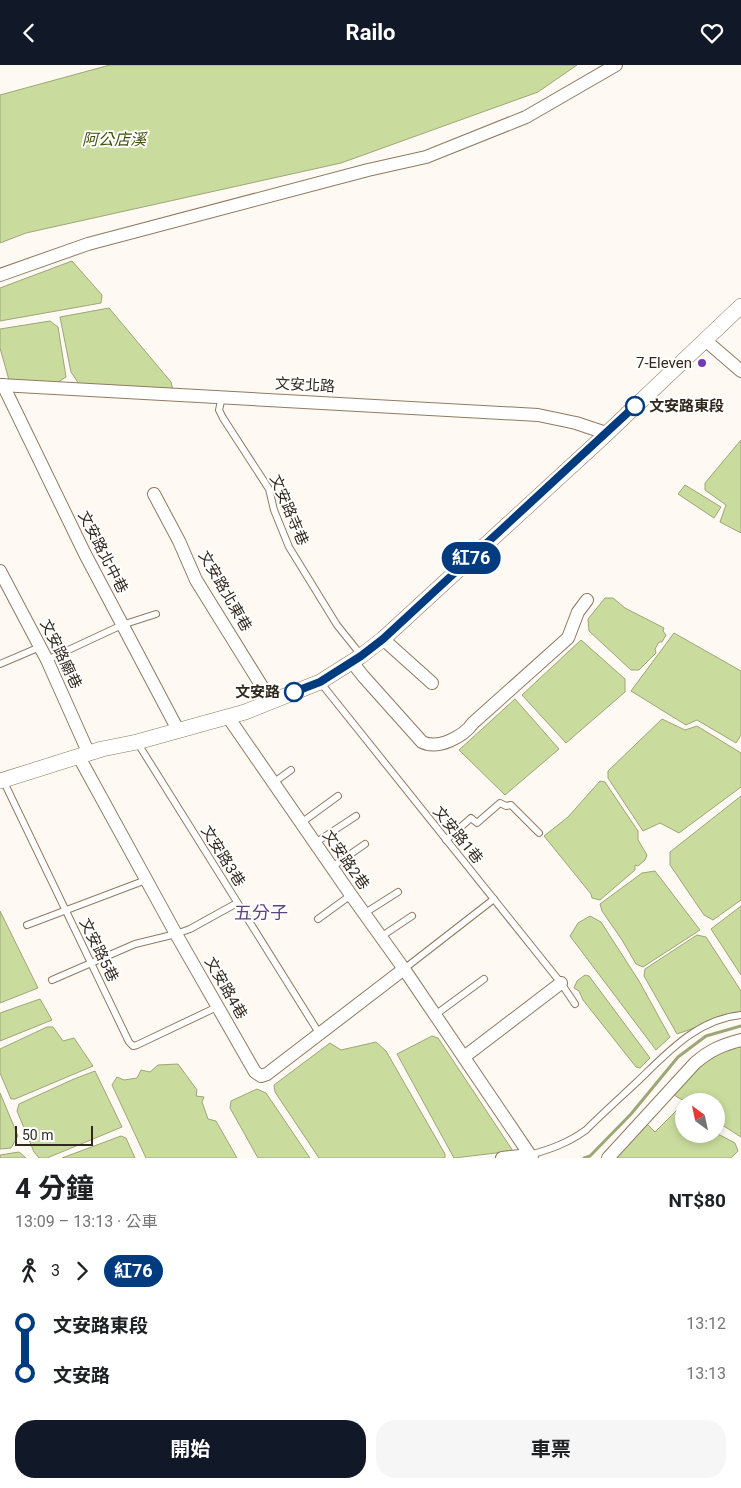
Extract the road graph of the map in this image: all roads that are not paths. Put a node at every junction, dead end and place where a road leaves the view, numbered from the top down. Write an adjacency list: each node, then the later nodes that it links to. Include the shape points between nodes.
1 (616, 65): 2 (street, via 526,117 426,157 88,244)
2 (0, 275)
3 (741, 306): 4 (street)
4 (705, 340): 5 (street); 8 (street)
5 (741, 371)
6 (2, 385): 7 (street, 文安北路); 13 (street, 文安路北中巷)
7 (222, 397): 8 (street, 文安北路, via 538,415); 16 (lane, 文安路寺巷, via 219,409 223,418 269,489 289,547)
8 (606, 433): 14 (street)
9 (154, 494): 21 (street, 文安路北東巷, via 196,580)
10 (0, 571): 15 (street, 文安路廟巷)
11 (587, 600): 16 (street, via 578,612 568,637 468,730 454,739 436,744 422,742 363,676)
12 (156, 614): 13 (lane)
13 (122, 625): 17 (lane); 23 (street, 文安路北中巷)
14 (383, 639): 16 (street); 20 (street)
15 (40, 647): 17 (street, 文安路廟巷); 18 (lane)
16 (356, 659): 19 (street)
17 (47, 660): 25 (street, 文安路廟巷)
18 (0, 664)
19 (320, 682): 21 (street); 33 (lane, 文安路1巷)
20 (432, 683)
21 (272, 701): 22 (street)
22 (228, 717): 23 (street); 28 (street, 文安路2巷)
23 (178, 731): 24 (street)
24 (137, 742): 25 (street); 41 (lane, 文安路3巷)
25 (84, 755): 27 (street); 37 (street, 文安路4巷)
26 (291, 770): 28 (lane)
27 (2, 781): 42 (lane, 文安路5巷)
28 (273, 783): 31 (street, 文安路2巷)
29 (338, 796): 31 (lane)
30 (356, 815): 34 (lane)
31 (301, 823): 34 (street, 文安路2巷)
32 (539, 833): 33 (lane, via 511,805 500,803 477,823 471,818)
33 (446, 840): 40 (lane, 文安路1巷)
34 (315, 843): 36 (street, 文安路2巷)
35 (365, 845): 36 (lane)
36 (332, 867): 39 (street, 文安路2巷)
37 (146, 880): 42 (lane); 47 (street, 文安路4巷)
38 (398, 892): 43 (lane)
39 (350, 895): 43 (street, 文安路2巷); 45 (lane)
40 (494, 899): 50 (lane); 53 (lane, 文安路1巷)
41 (237, 903): 47 (lane); 58 (lane, 文安路3巷)
42 (66, 910): 46 (lane); 49 (lane, 文安路5巷)
43 (365, 913): 48 (street, 文安路2巷)
44 (412, 916): 48 (lane)
45 (318, 919)
46 (27, 925)
47 (176, 934): 49 (lane, via 135,944); 55 (street, 文安路4巷)
48 (382, 936): 50 (street, 文安路2巷)
49 (92, 962): 52 (lane); 55 (lane, 文安路5巷, via 133,1046)
50 (404, 969): 57 (street, 文安路2巷); 58 (street, 文安路4巷)
51 (484, 979): 57 (lane)
52 (52, 980)
53 (561, 983): 54 (lane, 文安路1巷); 60 (street)
54 (575, 1005)
55 (217, 1007): 58 (street, 文安路4巷, via 255,1072 261,1076)
56 (741, 1015): 61 (lane, via 714,1022 685,1037 586,1130 573,1140)
57 (437, 1018): 60 (street, 文安路2巷)
58 (319, 1033)
59 (741, 1040): 63 (street, via 708,1052 695,1063)
60 (464, 1057): 61 (street, 文安路2巷)
61 (531, 1156): 62 (street)
62 (502, 1158)
63 (608, 1158)

